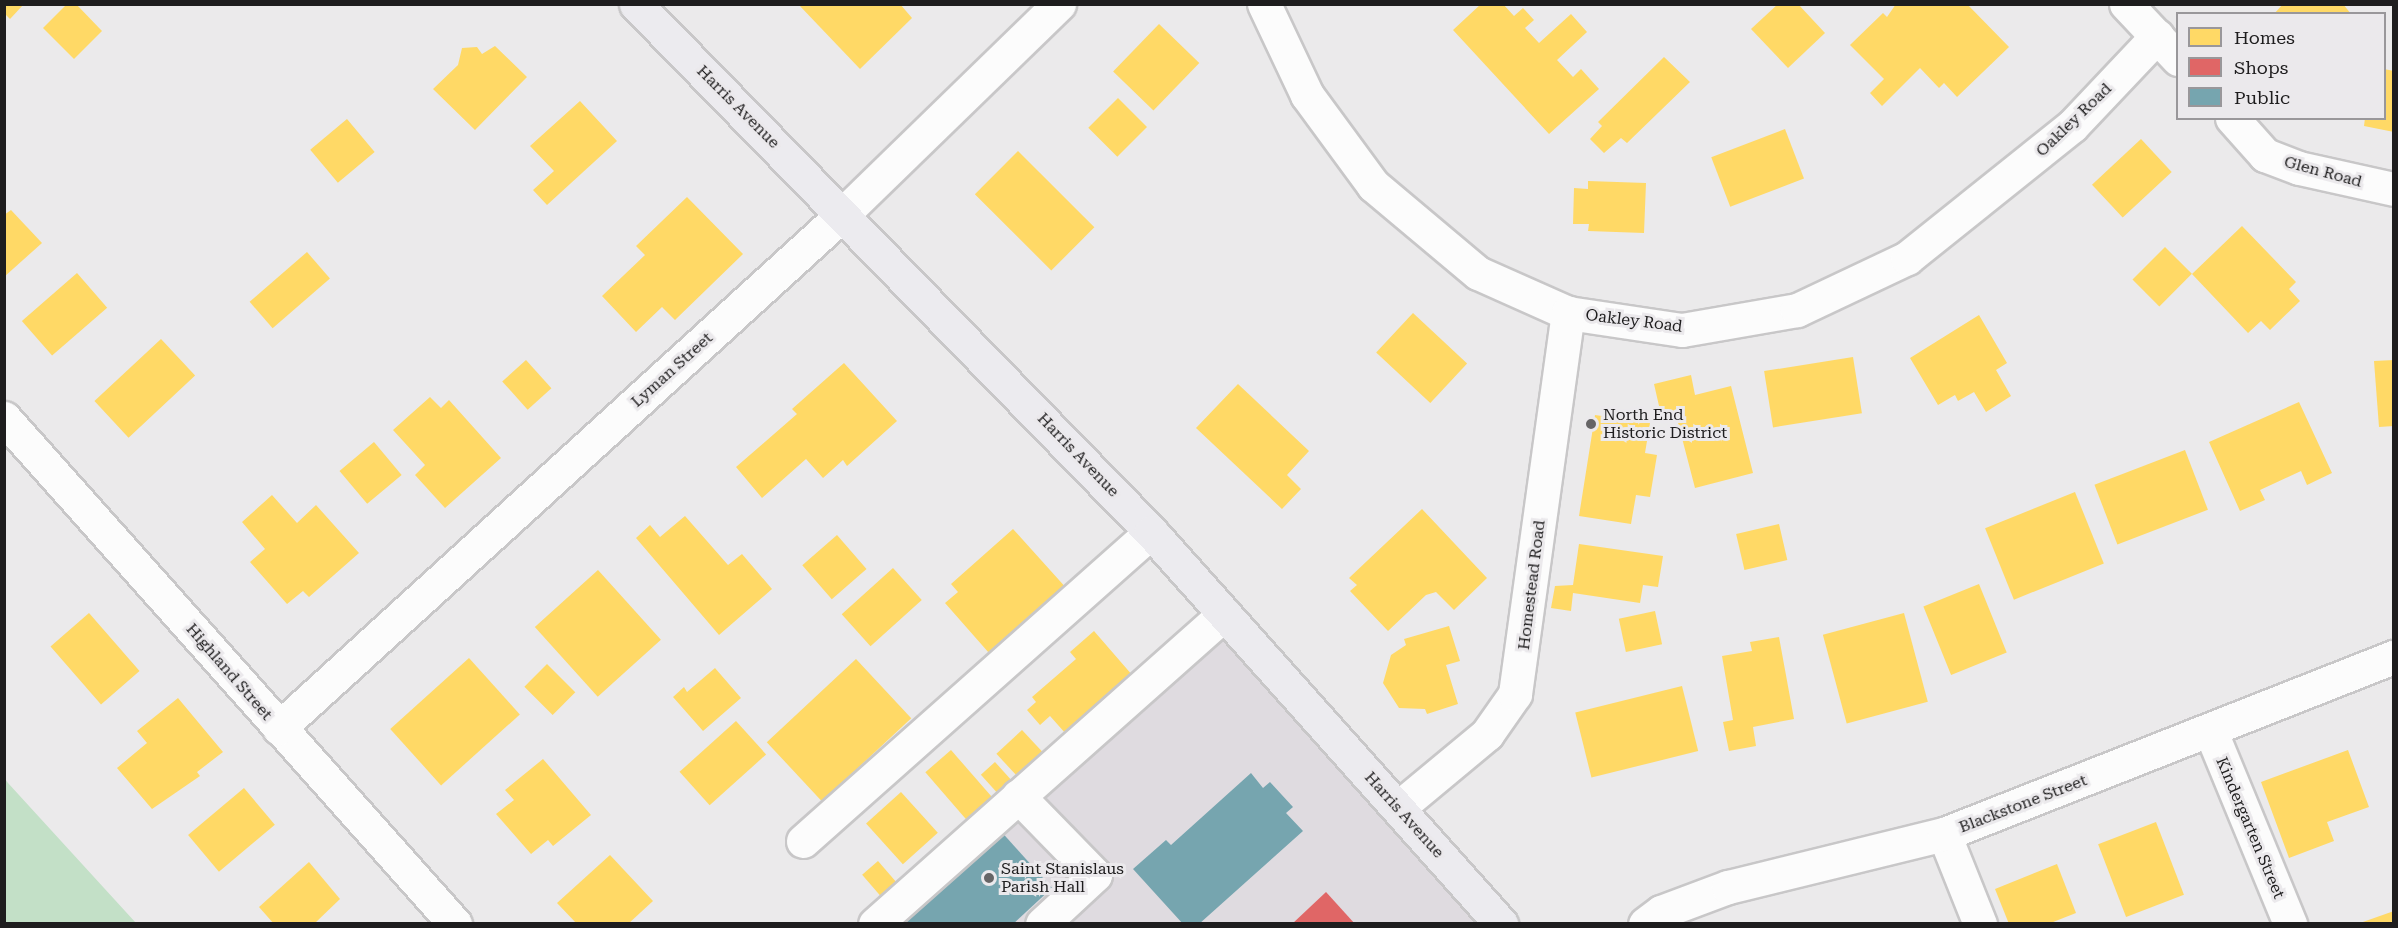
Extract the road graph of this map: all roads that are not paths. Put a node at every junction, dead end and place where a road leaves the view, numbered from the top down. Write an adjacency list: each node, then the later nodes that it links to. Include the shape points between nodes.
1 (636, 4): 8 (main road, Harris Avenue)
2 (1059, 4): 8 (street, Lyman Street)
3 (1264, 4): 9 (street, Oakley Road, via 1306,94 1373,185 1478,273)
4 (2126, 4): 5 (street)
5 (2167, 47): 9 (street, Oakley Road, via 1907,258 1797,310 1682,330)
6 (2234, 120): 7 (street, Glen Road, via 2265,155 2299,168)
7 (2394, 189)
8 (844, 213): 11 (main road, Harris Avenue); 14 (street, Lyman Street)
9 (1568, 313): 17 (street, Homestead Road, via 1515,694 1487,734)
10 (4, 418): 14 (street, Highland Street)
11 (1151, 532): 12 (main road, Harris Avenue); 19 (street)
12 (1224, 614): 16 (street); 17 (main road, Harris Avenue)
13 (2394, 657): 15 (street, Blackstone Street)
14 (279, 728): 20 (street, Highland Street)
15 (2211, 732): 18 (street, Blackstone Street); 26 (street, Kindergarten Street)
16 (1018, 796): 21 (street); 22 (street, via 1095,876)
17 (1398, 808): 23 (main road, Harris Avenue)
18 (1944, 834): 24 (street, Blackstone Street, via 1728,887 1661,912); 25 (street)
19 (803, 841)
20 (455, 924)
21 (875, 924)
22 (1042, 924)
23 (1501, 924)
24 (1645, 924)
25 (1980, 924)
26 (2290, 924)

